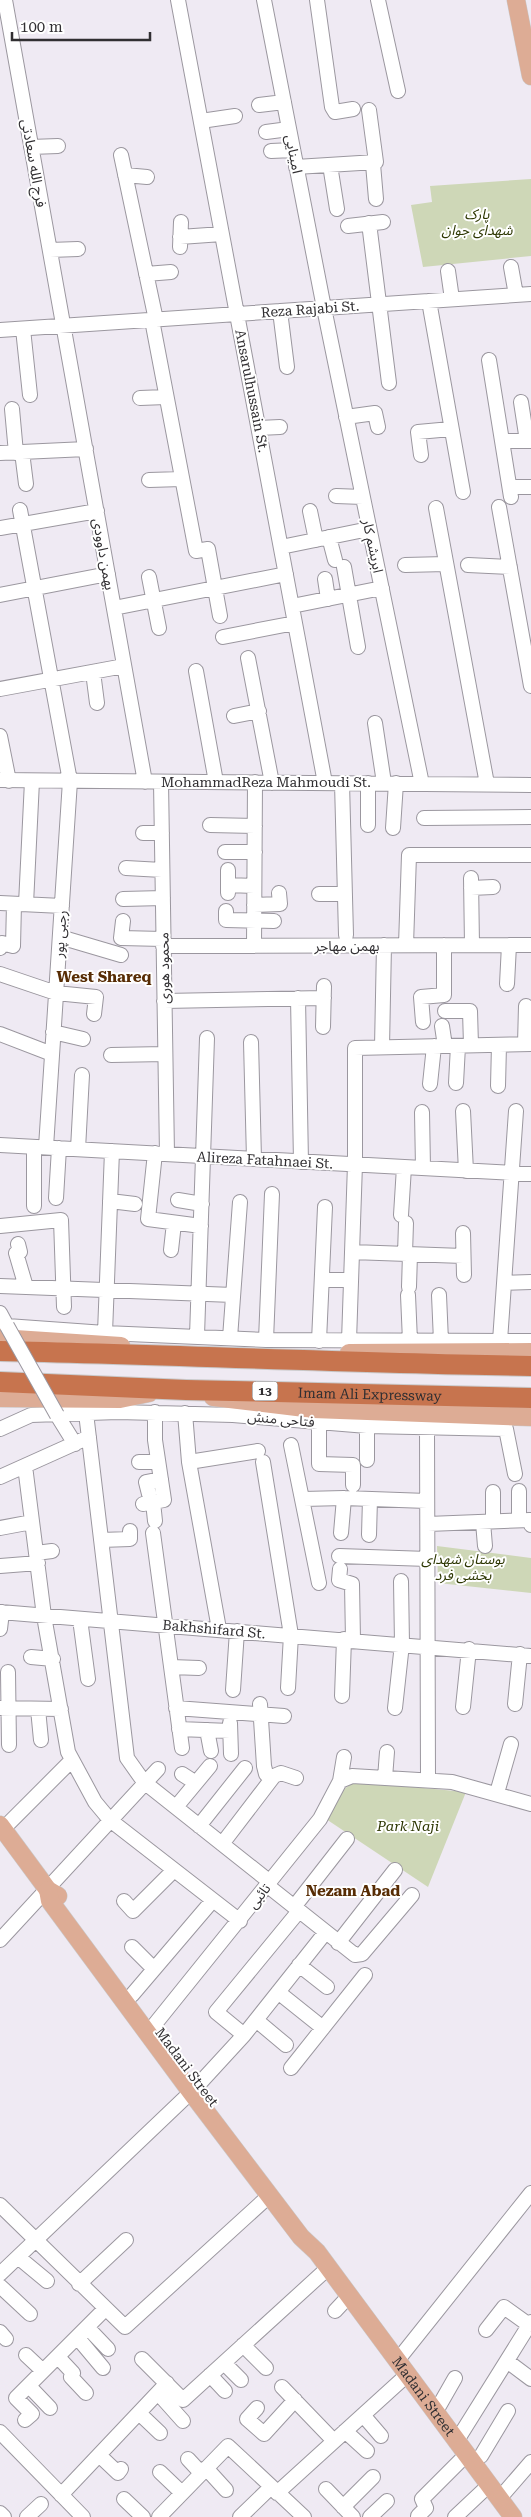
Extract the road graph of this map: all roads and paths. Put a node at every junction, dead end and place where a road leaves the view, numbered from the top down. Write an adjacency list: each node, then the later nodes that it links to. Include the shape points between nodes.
1 (4, 0): 18 (street, فرج الله سعادتی)
2 (178, 0): 14 (street, Ansarulhussain St.)
3 (264, 0): 9 (street, امینایی)
4 (317, 0): 11 (street, via 332,107 335,112)
5 (378, 0): 8 (street)
6 (516, 0): 7 (main road)
7 (531, 76)
8 (398, 91)
9 (284, 102): 10 (street); 15 (street, امینایی)
10 (259, 105)
11 (353, 109)
12 (369, 110): 22 (street, via 377,158)
13 (235, 116): 14 (street)
14 (200, 121): 32 (street, Ansarulhussain St.)
15 (289, 129): 16 (street); 19 (street, امینایی)
16 (266, 132)
17 (58, 146): 18 (street)
18 (31, 147): 35 (street, فرج الله سعادتی)
19 (293, 150): 20 (street); 24 (street, امینایی)
20 (271, 151)
21 (121, 155): 25 (street)
22 (373, 164): 23 (street); 27 (street)
23 (330, 165): 24 (street); 28 (street)
24 (296, 167): 45 (street, امینایی)
25 (126, 175): 26 (street); 39 (street)
26 (147, 177)
27 (376, 199)
28 (337, 209)
29 (383, 222): 30 (street)
30 (369, 223): 31 (street); 44 (street)
31 (348, 226)
32 (222, 234): 33 (street); 47 (street, Ansarulhussain St.)
33 (180, 235)
34 (78, 249): 35 (street)
35 (50, 250): 49 (street, فرج الله سعادتی)
36 (512, 267): 40 (street)
37 (448, 271): 42 (street)
38 (171, 272): 39 (street)
39 (146, 274): 48 (street)
40 (516, 294): 41 (street, Reza Rajabi St.); 42 (street, Reza Rajabi St.)
41 (531, 294)
42 (452, 299): 43 (street, Reza Rajabi St.)
43 (429, 301): 44 (street, Reza Rajabi St.); 64 (street)
44 (379, 304): 45 (street, Reza Rajabi St.); 54 (street)
45 (324, 308): 46 (street, Reza Rajabi St.); 60 (street, ابریشم کار)
46 (280, 311): 47 (street, Reza Rajabi St.); 53 (street)
47 (237, 314): 48 (street, Reza Rajabi St.); 63 (street, Ansarulhussain St.)
48 (154, 320): 49 (street, Reza Rajabi St.); 56 (street)
49 (63, 326): 50 (street, Reza Rajabi St.); 67 (street, بهمن داوودی)
50 (23, 329): 51 (street, Reza Rajabi St.); 55 (street)
51 (0, 330)
52 (489, 360): 65 (street)
53 (287, 367)
54 (389, 383)
55 (30, 395)
56 (166, 397): 57 (street); 71 (street)
57 (140, 398)
58 (521, 402): 66 (street)
59 (12, 409): 68 (street)
60 (346, 417): 62 (street, via 376,413); 77 (street, ابریشم کار)
61 (280, 427): 63 (street)
62 (378, 427)
63 (259, 428): 87 (street, Ansarulhussain St.)
64 (452, 429): 70 (street, via 418,432); 75 (street)
65 (502, 441): 66 (street); 74 (street, via 511,492)
66 (529, 441)
67 (86, 449): 68 (street); 81 (street, بهمن داوودی)
68 (19, 452): 69 (street); 73 (street)
69 (0, 454)
70 (421, 456)
71 (182, 479): 72 (street); 97 (street, via 196,551 208,549)
72 (149, 480)
73 (26, 484)
74 (531, 487)
75 (463, 492)
76 (336, 496): 77 (street)
77 (363, 497): 85 (street, ابریشم کار)
78 (499, 507): 91 (street)
79 (436, 508): 88 (street)
80 (20, 510): 83 (street, رجبی پور)
81 (97, 511): 83 (street); 92 (street, بهمن داوودی)
82 (310, 511): 86 (street)
83 (23, 524): 84 (street); 96 (street, رجبی پور)
84 (0, 528)
85 (369, 529): 86 (street); 98 (street, ابریشم کار)
86 (323, 539): 87 (street); 99 (street, via 340,564)
87 (281, 547): 93 (street, Ansarulhussain St.)
88 (446, 564): 89 (street); 135 (street)
89 (405, 565)
90 (468, 565): 91 (street)
91 (510, 567): 115 (street)
92 (108, 574): 96 (street); 104 (street, بهمن داوودی)
93 (286, 574): 97 (street); 103 (street, Ansarulhussain St.)
94 (149, 577): 102 (street)
95 (324, 579): 101 (street)
96 (35, 588): 100 (street); 114 (street, رجبی پور)
97 (215, 588): 102 (street); 105 (street)
98 (382, 588): 99 (street); 134 (street, ابریشم کار)
99 (350, 594): 101 (street); 109 (street)
100 (0, 595)
101 (328, 599): 103 (street)
102 (153, 600): 104 (street); 107 (street)
103 (292, 606): 106 (street, Ansarulhussain St.)
104 (114, 608): 111 (street, بهمن داوودی)
105 (220, 616)
106 (295, 623): 108 (street); 130 (street, Ansarulhussain St.)
107 (159, 628)
108 (223, 638)
109 (358, 648)
110 (248, 658): 118 (street)
111 (124, 666): 113 (street); 125 (street, بهمن داوودی)
112 (196, 671): 127 (street)
113 (92, 672): 114 (street); 117 (street)
114 (51, 680): 116 (street); 124 (street, رجبی پور)
115 (531, 686)
116 (0, 689)
117 (98, 703)
118 (259, 711): 119 (street); 129 (street)
119 (234, 716)
120 (375, 723): 133 (street)
121 (0, 736): 122 (street)
122 (5, 780): 123 (street, MohammadReza Mahmoudi St.)
123 (32, 781): 124 (street, MohammadReza Mahmoudi St.); 158 (street)
124 (70, 781): 125 (street, MohammadReza Mahmoudi St.); 160 (street, رجبی پور)
125 (145, 782): 126 (street, MohammadReza Mahmoudi St.)
126 (161, 782): 127 (street, MohammadReza Mahmoudi St.); 144 (street, محمود هوری)
127 (216, 782): 128 (street, MohammadReza Mahmoudi St.)
128 (255, 782): 129 (street, MohammadReza Mahmoudi St.); 141 (street)
129 (272, 783): 130 (street, MohammadReza Mahmoudi St.)
130 (326, 783): 131 (street, MohammadReza Mahmoudi St.)
131 (342, 783): 132 (street, MohammadReza Mahmoudi St.); 155 (street)
132 (368, 783): 133 (street, MohammadReza Mahmoudi St.); 142 (street)
133 (390, 783): 134 (street, MohammadReza Mahmoudi St.); 139 (street)
134 (422, 784): 135 (street, MohammadReza Mahmoudi St.)
135 (487, 784): 136 (street, MohammadReza Mahmoudi St.)
136 (531, 784)
137 (424, 818): 138 (street)
138 (531, 818)
139 (393, 823)
140 (210, 825): 141 (street)
141 (255, 826): 146 (street)
142 (368, 826)
143 (143, 832): 144 (street)
144 (162, 833): 149 (street, محمود هوری)
145 (225, 852): 146 (street)
146 (255, 852): 151 (street)
147 (531, 855): 173 (street, via 409,855)
148 (126, 869): 149 (street)
149 (162, 870): 156 (street, محمود هوری)
150 (228, 870): 151 (street, via 228,889)
151 (254, 886): 159 (street)
152 (493, 887): 169 (street, via 471,883)
153 (279, 893): 159 (street, via 280,904)
154 (319, 894): 155 (street)
155 (345, 894): 165 (street)
156 (162, 898): 157 (street); 167 (street, محمود هوری)
157 (123, 899)
158 (13, 903): 160 (street); 174 (street, via 13,946 2,943)
159 (254, 905): 163 (street)
160 (62, 906): 166 (street, رجبی پور)
161 (226, 911): 163 (street, via 226,920)
162 (123, 921): 167 (street, بهمن مهاجر, via 121,938)
163 (253, 921): 164 (street); 172 (street)
164 (274, 921)
165 (346, 935)
166 (60, 937): 176 (street); 179 (street, رجبی پور)
167 (163, 943): 172 (street, بهمن مهاجر); 181 (street, محمود هوری)
168 (444, 945): 169 (street, بهمن مهاجر); 173 (street, بهمن مهاجر); 185 (street, via 444,995 421,996)
169 (472, 945): 170 (street, بهمن مهاجر)
170 (509, 945): 171 (street, بهمن مهاجر); 178 (street)
171 (531, 945)
172 (254, 946): 175 (street, بهمن مهاجر)
173 (406, 946): 175 (street, بهمن مهاجر)
174 (0, 948)
175 (384, 952): 196 (street)
176 (121, 955)
177 (0, 974): 179 (street)
178 (507, 984)
179 (56, 993): 184 (street, via 96,997); 188 (street, رجبی پور)
180 (298, 998): 181 (street); 186 (street, via 324,992); 214 (street)
181 (164, 1001): 199 (street, محمود هوری)
182 (526, 1006): 193 (street)
183 (446, 1011): 195 (street, via 470,1011)
184 (94, 1014)
185 (423, 1022)
186 (323, 1026)
187 (442, 1026): 195 (street)
188 (54, 1032): 191 (street); 197 (street, رجبی پور)
189 (0, 1034): 197 (street)
190 (207, 1038): 212 (street)
191 (83, 1039)
192 (251, 1042): 213 (street)
193 (528, 1044): 194 (street)
194 (499, 1045): 195 (street); 203 (street)
195 (452, 1046): 196 (street); 201 (street); 202 (street)
196 (382, 1047): 215 (street, via 355,1048)
197 (52, 1054): 208 (street, رجبی پور)
198 (111, 1054): 199 (street)
199 (165, 1054): 211 (street, محمود هوری)
200 (82, 1075): 209 (street)
201 (456, 1083)
202 (430, 1084)
203 (498, 1086)
204 (463, 1111): 218 (street)
205 (516, 1111): 219 (street)
206 (422, 1112): 217 (street)
207 (0, 1145): 208 (street, Alireza Fatahnaei St.)
208 (46, 1147): 209 (street, Alireza Fatahnaei St.); 227 (street); 229 (street)
209 (78, 1149): 210 (street, Alireza Fatahnaei St.)
210 (112, 1151): 211 (street, Alireza Fatahnaei St.); 223 (street)
211 (161, 1154): 212 (street, Alireza Fatahnaei St.); 230 (street, محمود هوری, via 148,1219)
212 (204, 1156): 213 (street, Alireza Fatahnaei St.); 226 (street)
213 (254, 1159): 214 (street, Alireza Fatahnaei St.)
214 (301, 1162): 215 (street, Alireza Fatahnaei St.)
215 (355, 1164): 216 (street, Alireza Fatahnaei St.); 236 (street)
216 (404, 1167): 217 (street, Alireza Fatahnaei St.); 237 (street)
217 (423, 1168): 218 (street, Alireza Fatahnaei St.)
218 (466, 1171): 219 (street, Alireza Fatahnaei St.)
219 (513, 1173): 220 (street, Alireza Fatahnaei St.); 243 (street)
220 (531, 1174)
221 (272, 1194): 257 (street)
222 (178, 1200): 226 (street)
223 (110, 1201): 225 (street); 247 (street)
224 (240, 1202): 250 (street)
225 (135, 1204)
226 (202, 1204): 232 (street)
227 (34, 1206)
228 (325, 1207): 240 (street)
229 (59, 1209): 231 (street); 246 (street)
230 (174, 1222): 232 (street); 235 (street)
231 (0, 1226)
232 (201, 1226): 248 (street)
233 (463, 1233): 238 (street)
234 (18, 1244): 245 (street, via 20,1252 16,1253)
235 (171, 1250)
236 (352, 1252): 237 (street); 241 (street)
237 (408, 1254): 238 (street); 260 (street)
238 (463, 1256): 239 (street)
239 (464, 1275)
240 (322, 1280): 241 (street); 258 (street)
241 (351, 1280): 259 (street)
242 (531, 1282): 243 (street)
243 (504, 1283): 262 (street)
244 (0, 1286): 245 (street)
245 (26, 1287): 246 (street)
246 (63, 1288): 247 (street); 251 (street)
247 (107, 1290): 248 (street); 254 (street)
248 (198, 1294): 250 (street); 255 (street)
249 (439, 1295): 261 (street)
250 (233, 1296): 256 (street)
251 (64, 1307)
252 (0, 1313): 253 (street)
253 (4, 1332): 254 (street); 266 (main road); 276 (street, bridge)
254 (105, 1333): 255 (street)
255 (197, 1336): 256 (street)
256 (230, 1338): 257 (street)
257 (266, 1340): 258 (street)
258 (320, 1340): 259 (street)
259 (348, 1341): 260 (street)
260 (410, 1341): 261 (street)
261 (441, 1341): 262 (street)
262 (500, 1341): 263 (street)
263 (531, 1341)
264 (0, 1351): 266 (highway)
265 (531, 1352): 267 (main road, via 340,1353)
266 (168, 1355): 267 (highway)
267 (279, 1359): 268 (highway)
268 (531, 1366)
269 (0, 1382): 270 (highway, Imam Ali Expressway / 13)
270 (178, 1390): 271 (main road, via 120,1399); 272 (highway, Imam Ali Expressway / 13); 277 (main road, via 222,1400 313,1409)
271 (0, 1398)
272 (531, 1398)
273 (155, 1412): 274 (street, فتاحی منش); 275 (street, فتاحی منش); 287 (street, via 149,1439)
274 (185, 1413): 278 (street, فتاحی منش); 288 (street)
275 (86, 1414): 276 (street, فتاحی منش); 282 (street)
276 (57, 1415): 281 (street, فتاحی منش, via 31,1416); 283 (street)
277 (531, 1417)
278 (319, 1423): 279 (street, فتاحی منش); 292 (street, via 319,1464 353,1465)
279 (367, 1426): 280 (street, فتاحی منش); 285 (street)
280 (427, 1427): 290 (street, فتاحی منش, via 506,1429); 298 (street)
281 (0, 1429)
282 (89, 1437): 283 (street); 307 (street)
283 (74, 1444): 289 (street)
284 (291, 1445): 297 (street)
285 (366, 1460)
286 (139, 1462): 287 (street)
287 (158, 1462): 319 (street, via 161,1479 152,1500)
288 (189, 1462): 321 (street); 323 (street, via 261,1456)
289 (25, 1466): 291 (street); 301 (street)
290 (515, 1474)
291 (0, 1476)
292 (352, 1485)
293 (519, 1491): 300 (street)
294 (493, 1492): 299 (street)
295 (344, 1498): 296 (street); 297 (street); 305 (street)
296 (370, 1499): 298 (street); 306 (street)
297 (303, 1500): 314 (street)
298 (428, 1501): 302 (street)
299 (488, 1521): 300 (street); 302 (street); 308 (street)
300 (527, 1521)
301 (32, 1522): 303 (street); 310 (street)
302 (428, 1524): 311 (street)
303 (0, 1528)
304 (130, 1531): 307 (street, via 130,1539)
305 (341, 1533)
306 (369, 1535)
307 (101, 1540): 318 (street)
308 (485, 1546)
309 (52, 1551): 310 (street)
310 (37, 1558): 312 (street); 316 (street)
311 (428, 1559): 324 (street, via 339,1562 339,1580 352,1584); 326 (street)
312 (0, 1566)
313 (401, 1581): 325 (street)
314 (318, 1584)
315 (1, 1612): 316 (street, Bakhshifard St.); 320 (street)
316 (44, 1616): 317 (street, Bakhshifard St.); 330 (street)
317 (80, 1619): 318 (street, Bakhshifard St.); 334 (street)
318 (111, 1621): 319 (street, Bakhshifard St.); 367 (street, via 124,1751)
319 (166, 1625): 321 (street, Bakhshifard St.); 331 (street)
320 (0, 1629)
321 (218, 1629): 322 (street, Bakhshifard St.)
322 (237, 1631): 323 (street, Bakhshifard St.); 336 (street)
323 (291, 1635): 324 (street, Bakhshifard St.); 335 (street)
324 (349, 1639): 325 (street, Bakhshifard St.); 337 (street)
325 (402, 1644): 326 (street, Bakhshifard St.); 342 (street)
326 (428, 1646): 327 (street, Bakhshifard St.); 365 (street)
327 (469, 1649): 328 (street, Bakhshifard St.); 339 (street)
328 (526, 1655): 338 (street)
329 (31, 1657): 330 (street)
330 (53, 1659): 344 (street)
331 (171, 1667): 332 (street); 341 (street)
332 (200, 1668)
333 (8, 1672): 340 (street)
334 (88, 1679)
335 (288, 1688)
336 (233, 1690)
337 (342, 1696)
338 (515, 1704)
339 (463, 1707)
340 (4, 1708): 343 (street); 351 (street)
341 (176, 1708): 345 (street); 347 (street)
342 (395, 1708)
343 (38, 1709): 344 (street); 349 (street)
344 (61, 1709): 357 (street)
345 (260, 1709): 346 (street); 364 (street, via 264,1766)
346 (284, 1716)
347 (179, 1729): 348 (street); 352 (street)
348 (207, 1730): 353 (street); 355 (street, via 230,1725)
349 (41, 1740)
350 (511, 1744): 369 (street)
351 (9, 1745)
352 (182, 1748)
353 (210, 1751)
354 (387, 1752): 363 (street)
355 (231, 1754)
356 (344, 1757): 366 (street, تائبی)
357 (71, 1761): 372 (street); 374 (street)
358 (210, 1766): 368 (street)
359 (245, 1768): 373 (street)
360 (158, 1769): 367 (street)
361 (182, 1774): 368 (street)
362 (296, 1778): 364 (street, via 281,1773)
363 (385, 1778): 365 (street); 366 (street, via 349,1776)
364 (272, 1779): 376 (street)
365 (428, 1780): 369 (street, via 459,1783)
366 (340, 1781): 379 (street, تائبی, via 320,1819)
367 (144, 1782): 371 (street); 372 (street)
368 (196, 1783): 371 (street)
369 (497, 1793): 370 (street)
370 (531, 1804)
371 (176, 1807): 373 (street)
372 (110, 1820): 378 (street); 380 (street)
373 (200, 1826): 376 (street)
374 (1, 1827): 380 (main road, Madani Street)
375 (347, 1839): 384 (street)
376 (222, 1844): 379 (street)
377 (395, 1870): 388 (street)
378 (173, 1871): 382 (street); 383 (street, via 133,1911)
379 (269, 1884): 384 (street); 385 (street, تائبی)
380 (48, 1890): 387 (street); 395 (main road, Madani Street, via 56,1895); 397 (main road, Madani Street, via 50,1901)
381 (412, 1895): 388 (street, via 362,1954 355,1955)
382 (213, 1900): 385 (street); 391 (street)
383 (124, 1902)
384 (296, 1909): 386 (street); 399 (street, via 216,2012)
385 (240, 1921): 397 (street, تائبی)
386 (325, 1933): 388 (street); 390 (street)
387 (0, 1940)
388 (338, 1943)
389 (132, 1947): 391 (street)
390 (300, 1965): 393 (street); 394 (street)
391 (154, 1969): 395 (street)
392 (365, 1975): 398 (street)
393 (328, 1987)
394 (278, 1992): 396 (street); 398 (street)
395 (132, 1995): 397 (main road, Madani Street)
396 (256, 2020): 399 (street); 400 (street)
397 (150, 2028): 402 (main road, Madani Street)
398 (323, 2028): 401 (street)
399 (244, 2035): 402 (street)
400 (286, 2045)
401 (291, 2068)
402 (195, 2088): 403 (main road, Madani Street); 406 (street)
403 (274, 2191): 409 (main road, Madani Street, via 301,2237); 415 (street, via 125,2327)
404 (531, 2192): 430 (street)
405 (0, 2205): 406 (street)
406 (36, 2239): 408 (street); 412 (street)
407 (126, 2240): 412 (street)
408 (18, 2257): 410 (street); 411 (street)
409 (328, 2268): 414 (main road, Madani Street); 421 (street)
410 (0, 2274)
411 (47, 2281)
412 (79, 2284): 415 (street)
413 (0, 2286): 417 (street)
414 (349, 2296): 416 (street); 430 (main road, Madani Street)
415 (104, 2310): 420 (street)
416 (335, 2311)
417 (30, 2314)
418 (529, 2328): 419 (street, via 504,2307); 426 (street)
419 (486, 2330)
420 (82, 2332): 422 (street); 424 (street); 428 (street)
421 (244, 2345): 427 (street); 429 (street)
422 (108, 2349)
423 (26, 2355): 431 (street)
424 (58, 2357): 431 (street); 440 (street)
425 (142, 2359): 438 (street)
426 (507, 2361): 434 (street); 456 (street)
427 (224, 2363): 432 (street); 435 (street)
428 (103, 2368)
429 (266, 2368)
430 (402, 2368): 446 (main road, Madani Street); 447 (street)
431 (43, 2371): 436 (street)
432 (210, 2376): 438 (street, via 183,2400); 439 (street)
433 (455, 2378): 446 (street)
434 (531, 2379)
435 (241, 2380)
436 (29, 2386): 442 (street); 448 (street, via 16,2398 32,2414)
437 (282, 2386): 441 (street)
438 (163, 2388): 445 (street); 449 (street)
439 (225, 2391)
440 (86, 2393)
441 (295, 2400): 443 (street, via 264,2434 247,2419); 454 (street)
442 (50, 2408)
443 (257, 2408)
444 (508, 2411): 456 (street, via 481,2456)
445 (139, 2413): 452 (street); 457 (street)
446 (435, 2413): 456 (main road, Madani Street)
447 (363, 2415): 450 (street); 453 (street)
448 (25, 2420)
449 (183, 2421)
450 (346, 2431): 454 (street); 455 (street)
451 (0, 2432): 469 (street)
452 (160, 2433)
453 (381, 2436)
454 (334, 2441): 466 (street)
455 (367, 2451)
456 (464, 2453): 468 (main road, Madani Street); 476 (street, via 422,2499 426,2508)
457 (99, 2455): 460 (street, via 118,2473); 469 (street)
458 (188, 2459): 461 (street)
459 (531, 2462): 468 (street)
460 (121, 2468)
461 (204, 2471): 465 (street); 466 (street, via 228,2446); 467 (street)
462 (160, 2472): 467 (street)
463 (373, 2477): 473 (street)
464 (326, 2489): 473 (street)
465 (226, 2490)
466 (274, 2490): 481 (street); 482 (street)
467 (182, 2493): 475 (street)
468 (493, 2493): 484 (street); 485 (main road, Madani Street)
469 (61, 2495): 479 (street)
470 (124, 2499): 480 (street)
471 (387, 2501): 483 (street)
472 (41, 2504): 478 (street)
473 (348, 2512)
474 (0, 2513): 477 (street)
475 (161, 2516)
476 (418, 2516)
477 (4, 2517)
478 (27, 2517)
479 (84, 2517)
480 (143, 2517)
481 (240, 2517)
482 (304, 2517)
483 (370, 2517)
484 (455, 2517)
485 (513, 2517)

